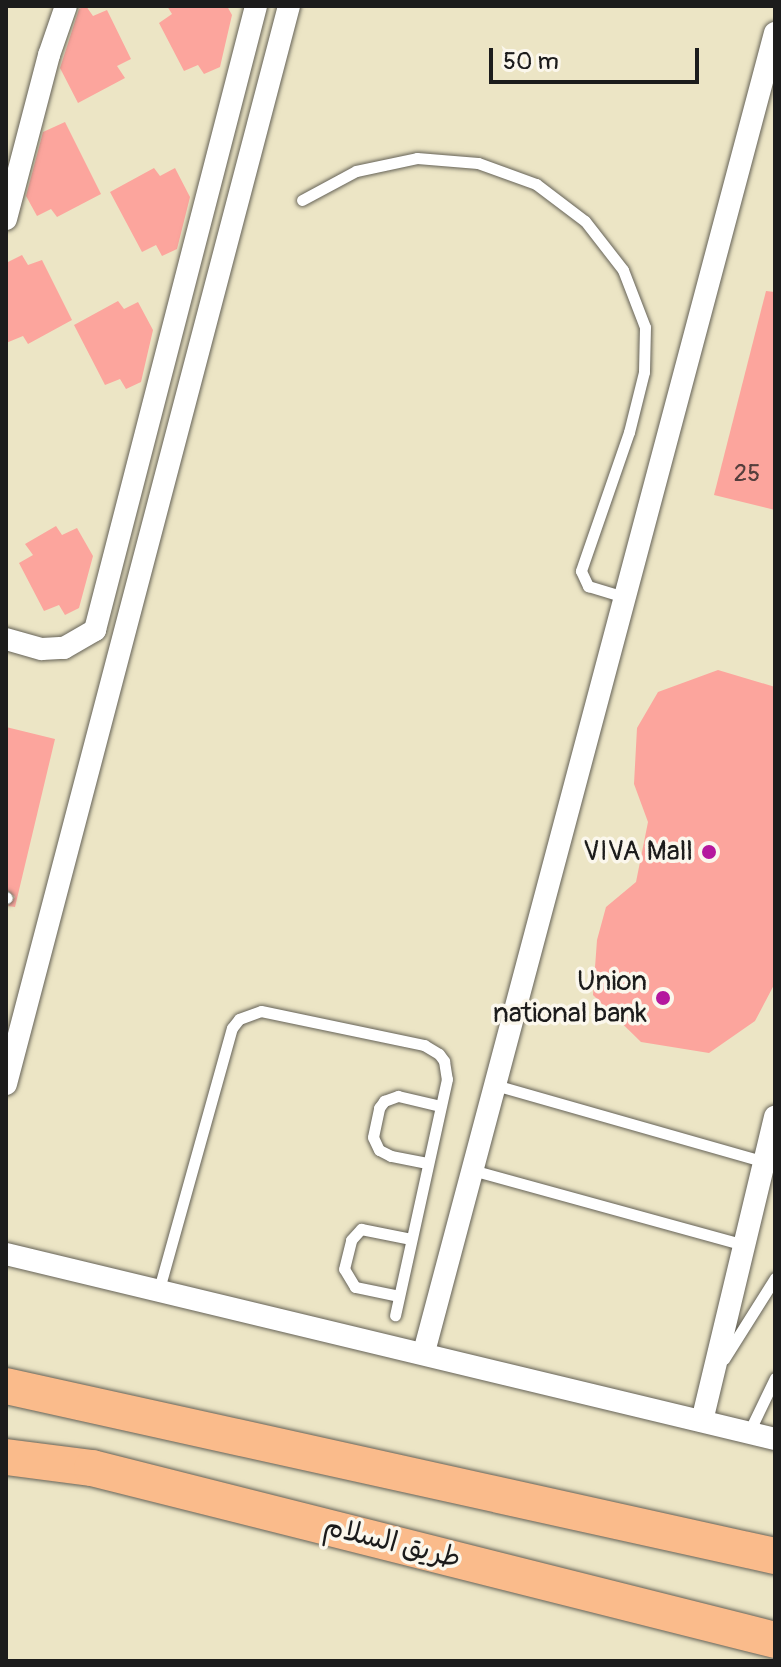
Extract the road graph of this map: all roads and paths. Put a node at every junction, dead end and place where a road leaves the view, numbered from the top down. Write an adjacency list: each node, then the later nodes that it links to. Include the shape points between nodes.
1 (66, 6): 6 (street)
2 (256, 6): 8 (street, via 95,630 64,648 42,649)
3 (289, 6): 9 (street)
4 (775, 33): 7 (street)
5 (302, 200): 7 (lane, via 356,171 417,158 478,163 536,184 585,221 623,270 645,327 644,372 629,432 581,571 588,586)
6 (6, 219)
7 (623, 597): 10 (street)
8 (6, 639)
9 (6, 1084)
10 (495, 1085): 13 (lane); 15 (street)
11 (440, 1106): 14 (lane); 14 (lane, via 398,1096 379,1108 373,1137 379,1150); 20 (lane, via 447,1070 432,1049 261,1011 239,1019 228,1039)
12 (775, 1117): 13 (street)
13 (770, 1162): 17 (street)
14 (427, 1163): 16 (lane)
15 (472, 1170): 17 (lane); 23 (street)
16 (411, 1239): 21 (lane); 21 (lane, via 361,1229 351,1240 344,1269 355,1287)
17 (744, 1245): 24 (street)
18 (6, 1254): 20 (street)
19 (775, 1278): 24 (lane)
20 (159, 1289): 23 (street)
21 (399, 1296): 22 (lane)
22 (395, 1315)
23 (424, 1352): 27 (street)
24 (713, 1376): 27 (street)
25 (775, 1378): 28 (lane)
26 (6, 1386): 31 (main road)
27 (702, 1421): 28 (street)
28 (749, 1432): 29 (street)
29 (775, 1439)
30 (6, 1457): 32 (main road, طريق السلام, via 104,1471)
31 (775, 1556)
32 (775, 1640)

